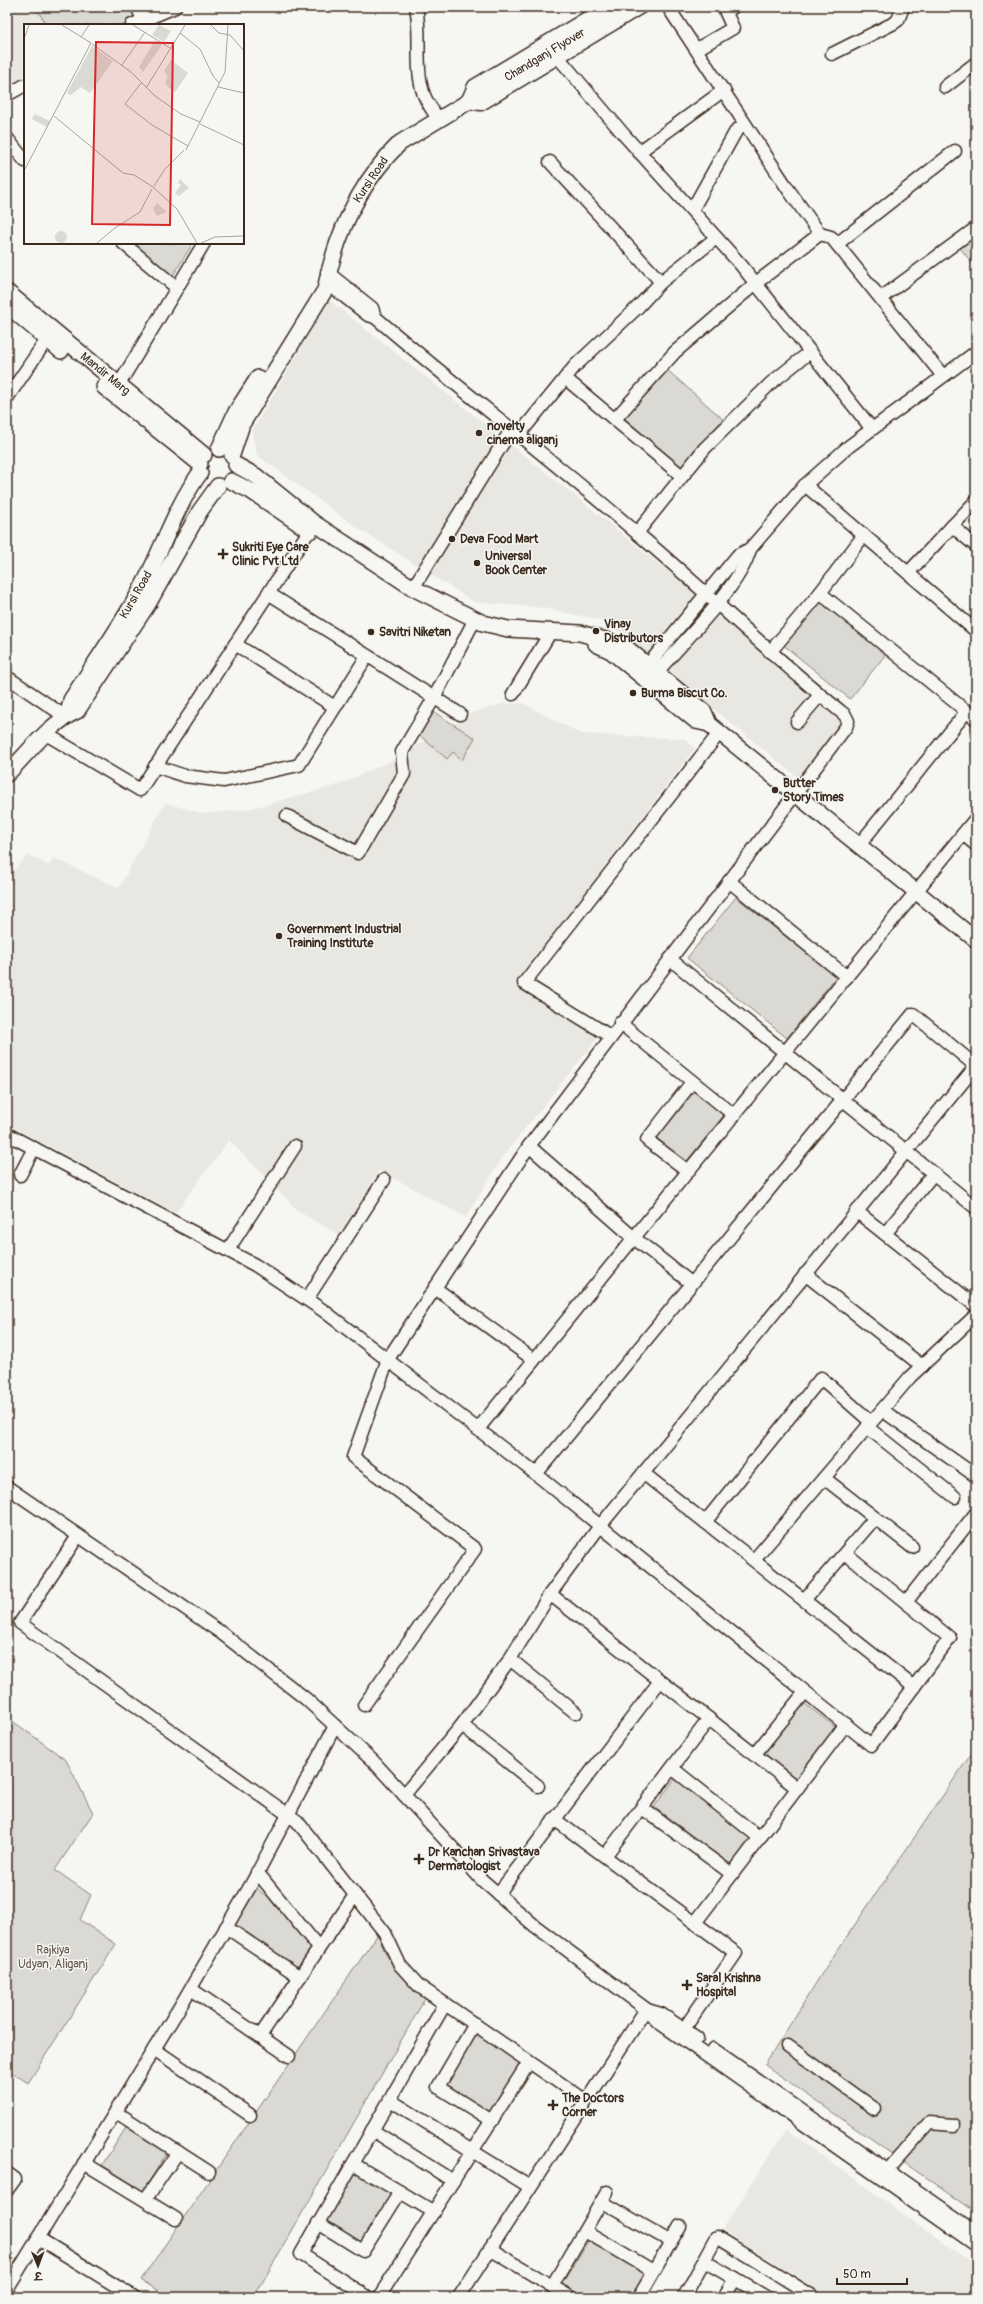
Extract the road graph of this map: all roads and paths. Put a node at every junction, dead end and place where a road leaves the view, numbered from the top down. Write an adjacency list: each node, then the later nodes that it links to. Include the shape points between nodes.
1 (137, 7): 10 (street)
2 (175, 7): 10 (street)
3 (416, 7): 20 (street, via 420,24 420,72 424,95)
4 (605, 7): 19 (street, via 474,86)
5 (624, 7): 19 (main road, Chandganj Flyover)
6 (641, 7): 13 (street)
7 (668, 7): 11 (street)
8 (733, 7): 11 (street, via 726,13 733,28)
9 (903, 7): 12 (street, via 898,20 894,23)
10 (145, 22)
11 (697, 49): 17 (street)
12 (832, 54)
13 (558, 57): 19 (street, via 481,104); 24 (street)
14 (976, 63): 16 (street)
15 (24, 86): 18 (street)
16 (945, 87)
17 (724, 90): 21 (street); 24 (street)
18 (7, 95)
19 (467, 102): 20 (main road, Kursi Road)
20 (438, 119): 34 (main road, Kursi Road, via 400,143 380,162 357,197)
21 (745, 124): 27 (street, via 736,132); 29 (street)
22 (7, 138): 25 (street)
23 (955, 151): 33 (street)
24 (639, 152): 27 (street)
25 (24, 160)
26 (550, 162): 35 (street)
27 (692, 210): 30 (street)
28 (976, 228): 39 (street)
29 (820, 234): 33 (street, via 831,237); 36 (street)
30 (716, 238): 35 (street); 36 (street)
31 (124, 244): 37 (street)
32 (203, 244): 37 (street)
33 (837, 244): 39 (street)
34 (327, 277): 50 (street, via 372,308 375,317); 51 (main road, Kursi Road, via 315,285 236,412)
35 (661, 282): 45 (street)
36 (756, 283): 42 (street); 48 (street, via 675,352)
37 (177, 288): 46 (street)
38 (7, 292): 41 (main road)
39 (880, 298): 44 (street)
40 (7, 305): 41 (main road)
41 (50, 335): 46 (main road); 47 (street)
42 (810, 352): 49 (street); 53 (street, via 772,383 705,448)
43 (976, 352): 44 (street)
44 (943, 376): 49 (street)
45 (566, 378): 48 (street); 50 (street)
46 (116, 390): 52 (main road)
47 (7, 398)
48 (615, 419): 53 (street)
49 (872, 429): 55 (street)
50 (514, 433): 59 (street); 64 (street)
51 (229, 457): 52 (main road, via 211,450); 54 (main road, via 234,476); 64 (main road, via 314,523)
52 (202, 464): 54 (main road, via 210,484); 83 (main road, Kursi Road, via 186,492 135,601 71,700)
53 (682, 476): 59 (street)
54 (224, 483): 58 (main road, via 251,490); 83 (main road, Kursi Road, via 200,512 148,604 77,711)
55 (805, 484): 60 (street); 62 (street)
56 (976, 501): 57 (street)
57 (952, 526): 61 (street); 63 (street)
58 (309, 531): 65 (street); 69 (main road)
59 (637, 533): 67 (street)
60 (864, 535): 63 (street); 66 (street)
61 (976, 546)
62 (750, 549): 67 (street, via 738,555); 68 (street, via 746,562)
63 (908, 573): 70 (street)
64 (413, 588): 69 (main road)
65 (268, 592): 72 (street); 74 (street)
66 (820, 593): 73 (street); 82 (street)
67 (708, 595): 68 (street); 75 (street)
68 (717, 603): 73 (street); 75 (street)
69 (473, 623): 71 (main road, via 506,635); 75 (main road, via 508,629 580,633 601,638 623,645); 79 (street)
70 (976, 631)
71 (547, 638): 75 (main road, via 592,642); 77 (street)
72 (235, 644): 80 (street); 87 (street)
73 (770, 652): 78 (street)
74 (367, 656): 79 (street); 80 (street)
75 (649, 672): 85 (main road, via 696,721)
76 (7, 677): 83 (street)
77 (513, 694)
78 (820, 695): 84 (street); 89 (street, via 848,721)
79 (434, 698): 81 (street); 90 (street, via 402,752 404,774 358,853)
80 (335, 707): 87 (street, via 299,765 224,781 185,776)
81 (460, 714)
82 (971, 715): 93 (street)
83 (67, 716): 86 (main road, Kursi Road)
84 (797, 722)
85 (715, 728): 89 (main road); 101 (street, via 524,983)
86 (46, 734): 87 (street, via 140,790); 88 (main road, Kursi Road)
87 (155, 766)
88 (7, 774)
89 (796, 794): 93 (main road); 95 (street)
90 (287, 816)
91 (976, 818): 92 (street)
92 (963, 834): 94 (street); 96 (street)
93 (859, 845): 96 (main road)
94 (976, 845)
95 (729, 881): 98 (street); 99 (street)
96 (916, 892): 97 (main road); 99 (street)
97 (976, 940)
98 (670, 959): 100 (street); 102 (street)
99 (847, 977): 102 (street)
100 (620, 1023): 101 (street); 104 (street)
101 (610, 1036): 109 (street)
102 (786, 1052): 105 (street); 106 (street)
103 (976, 1066): 105 (street, via 914,1014); 111 (street)
104 (692, 1082): 106 (street); 112 (street, via 647,1140)
105 (842, 1098): 111 (street); 122 (street)
106 (734, 1115): 112 (street)
107 (7, 1134): 110 (street)
108 (295, 1146): 120 (street)
109 (529, 1146): 119 (street); 123 (street)
110 (34, 1148): 114 (street); 120 (street)
111 (906, 1150): 113 (street); 117 (street)
112 (688, 1171): 119 (street)
113 (934, 1173): 116 (street); 118 (street)
114 (20, 1175)
115 (384, 1180): 124 (street)
116 (976, 1207)
117 (856, 1211): 118 (street); 121 (street)
118 (885, 1234): 125 (street)
119 (634, 1238): 122 (street); 128 (street)
120 (228, 1250): 124 (street)
121 (805, 1274): 129 (street); 133 (street)
122 (691, 1283): 134 (street)
123 (435, 1288): 127 (street); 128 (street)
124 (307, 1299): 127 (street)
125 (976, 1306)
126 (976, 1315): 129 (street)
127 (388, 1359): 132 (street); 154 (street, via 353,1457 475,1549)
128 (534, 1360): 132 (street)
129 (922, 1366): 130 (street)
130 (882, 1410): 131 (street); 135 (street)
131 (869, 1425): 136 (street); 138 (street); 141 (street, via 821,1378)
132 (478, 1429): 134 (street)
133 (643, 1473): 141 (street); 142 (street)
134 (536, 1474): 142 (street)
135 (976, 1476)
136 (824, 1478): 140 (street); 146 (street)
137 (7, 1487): 143 (street)
138 (955, 1497)
139 (976, 1513): 149 (street)
140 (875, 1518): 144 (street); 145 (street)
141 (705, 1522): 146 (street)
142 (600, 1526): 147 (street); 153 (street)
143 (78, 1536): 159 (street, via 220,1632 306,1699); 166 (street, via 20,1622)
144 (912, 1547)
145 (845, 1553): 148 (street); 149 (street)
146 (754, 1560): 148 (street)
147 (550, 1594): 150 (street); 151 (street)
148 (804, 1600): 152 (street)
149 (906, 1602): 152 (street, via 950,1638)
150 (510, 1659): 155 (street); 158 (street)
151 (660, 1681): 156 (street); 167 (street)
152 (914, 1687): 157 (street, via 871,1745)
153 (805, 1692): 157 (street); 160 (street)
154 (364, 1705)
155 (576, 1713)
156 (709, 1719): 160 (street); 161 (street)
157 (846, 1724): 163 (street)
158 (462, 1725): 162 (street); 164 (street)
159 (335, 1726): 164 (street, via 374,1762); 166 (street)
160 (754, 1755): 163 (street)
161 (672, 1768): 165 (street); 168 (street)
162 (538, 1786)
163 (797, 1788): 168 (street)
164 (404, 1795): 172 (street)
165 (642, 1808): 169 (street); 171 (street)
166 (288, 1815): 170 (street); 173 (street, via 297,1821)
167 (554, 1819): 169 (street); 172 (street)
168 (760, 1838): 171 (street)
169 (605, 1856): 174 (street)
170 (257, 1872): 175 (street); 176 (street)
171 (732, 1874): 174 (street)
172 (498, 1894): 180 (street, via 535,1926)
173 (355, 1895): 176 (street); 179 (street, via 385,1933 400,1965 419,1986)
174 (695, 1923): 182 (street, via 736,1954)
175 (226, 1927): 177 (street); 178 (street)
176 (319, 1948): 177 (street)
177 (300, 1976): 183 (street)
178 (191, 1989): 183 (street); 185 (street)
179 (445, 2004): 181 (street); 188 (street)
180 (646, 2009): 182 (street, via 661,2014); 189 (street); 209 (street, via 657,2021)
181 (475, 2024): 187 (street); 193 (street, via 438,2087)
182 (684, 2029): 200 (street)
183 (260, 2036): 186 (street)
184 (788, 2046): 190 (street)
185 (154, 2049): 191 (street); 192 (street)
186 (289, 2056)
187 (529, 2062): 189 (street); 193 (street)
188 (390, 2100): 195 (street); 196 (street)
189 (586, 2102): 204 (street)
190 (875, 2109)
191 (116, 2112): 197 (street); 198 (street)
192 (250, 2115)
193 (492, 2121): 196 (street)
194 (954, 2125): 200 (street, via 929,2123)
195 (372, 2130): 199 (street); 203 (street)
196 (472, 2151): 203 (street); 204 (street)
197 (178, 2152): 201 (street); 207 (street)
198 (84, 2163): 207 (street); 215 (street)
199 (353, 2164): 206 (street); 211 (street)
200 (888, 2170): 209 (street)
201 (209, 2172)
202 (7, 2173): 205 (street, via 15,2179)
203 (453, 2181): 208 (street)
204 (530, 2187): 218 (street)
205 (7, 2190)
206 (400, 2192): 208 (street); 211 (street, via 363,2251)
207 (145, 2200): 210 (street)
208 (434, 2212): 226 (street)
209 (943, 2216): 214 (street); 217 (street)
210 (176, 2219)
211 (318, 2223): 225 (street, via 301,2254)
212 (680, 2226): 216 (street)
213 (585, 2231): 216 (street, via 605,2197); 220 (street); 222 (street)
214 (976, 2232)
215 (38, 2238): 223 (street); 224 (street)
216 (670, 2242): 220 (street)
217 (976, 2245)
218 (490, 2249): 222 (street); 227 (street)
219 (704, 2261): 221 (street); 230 (street); 233 (street, via 717,2237)
220 (654, 2271): 229 (street)
221 (735, 2279): 231 (street); 232 (street)
222 (552, 2286): 228 (street)
223 (7, 2289)
224 (134, 2297)
225 (368, 2297)
226 (379, 2297)
227 (459, 2297)
228 (570, 2297)
229 (639, 2297)
230 (684, 2297)
231 (724, 2297)
232 (766, 2297)
233 (814, 2297)

